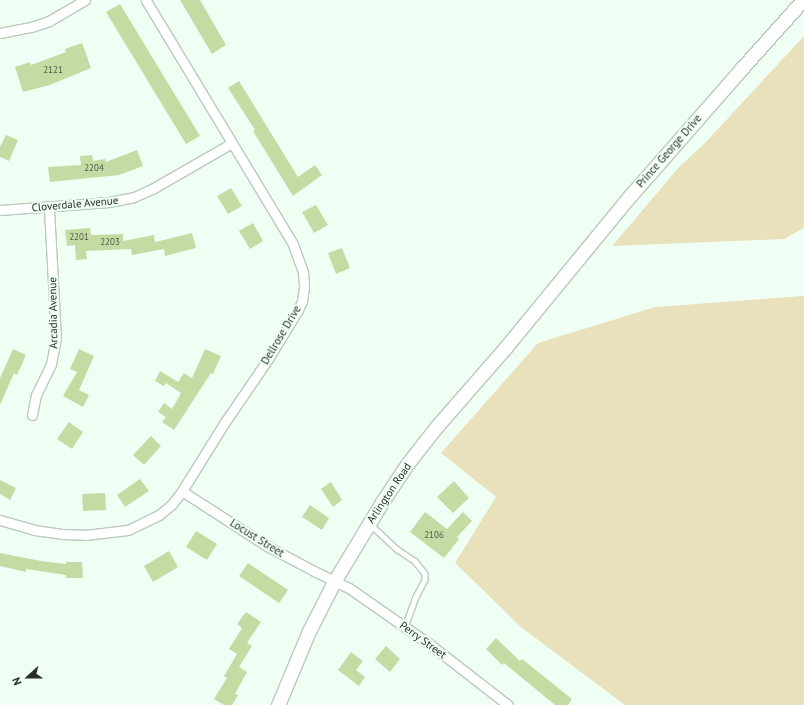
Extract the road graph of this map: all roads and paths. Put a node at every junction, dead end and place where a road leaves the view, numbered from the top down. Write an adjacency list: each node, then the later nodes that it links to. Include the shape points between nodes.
1 (85, 0): 4 (street, via 48,21)
2 (146, 0): 5 (street, Dellrose Drive)
3 (803, 0): 8 (main road, Prince George Drive, via 630,196)
4 (0, 33)
5 (232, 143): 6 (street, Cloverdale Avenue, via 134,197 109,202); 10 (street, Dellrose Drive, via 293,244 300,259 304,286 298,310)
6 (49, 207): 7 (street, Cloverdale Avenue); 9 (street, Arcadia Avenue, via 56,345 51,364 36,395)
7 (0, 210)
8 (539, 306): 12 (main road, Arlington Road, via 408,463)
9 (32, 415)
10 (182, 491): 11 (street, Dellrose Drive, via 159,515 128,530 62,534 23,528); 13 (street, Locust Street, via 267,546)
11 (0, 520)
12 (369, 523): 13 (main road, Arlington Road); 14 (lane, via 415,561 426,574)
13 (335, 580): 14 (street, Perry Street); 15 (main road, Arlington Road, via 306,638)
14 (405, 627): 16 (street, Perry Street)
15 (278, 705)
16 (508, 705)

